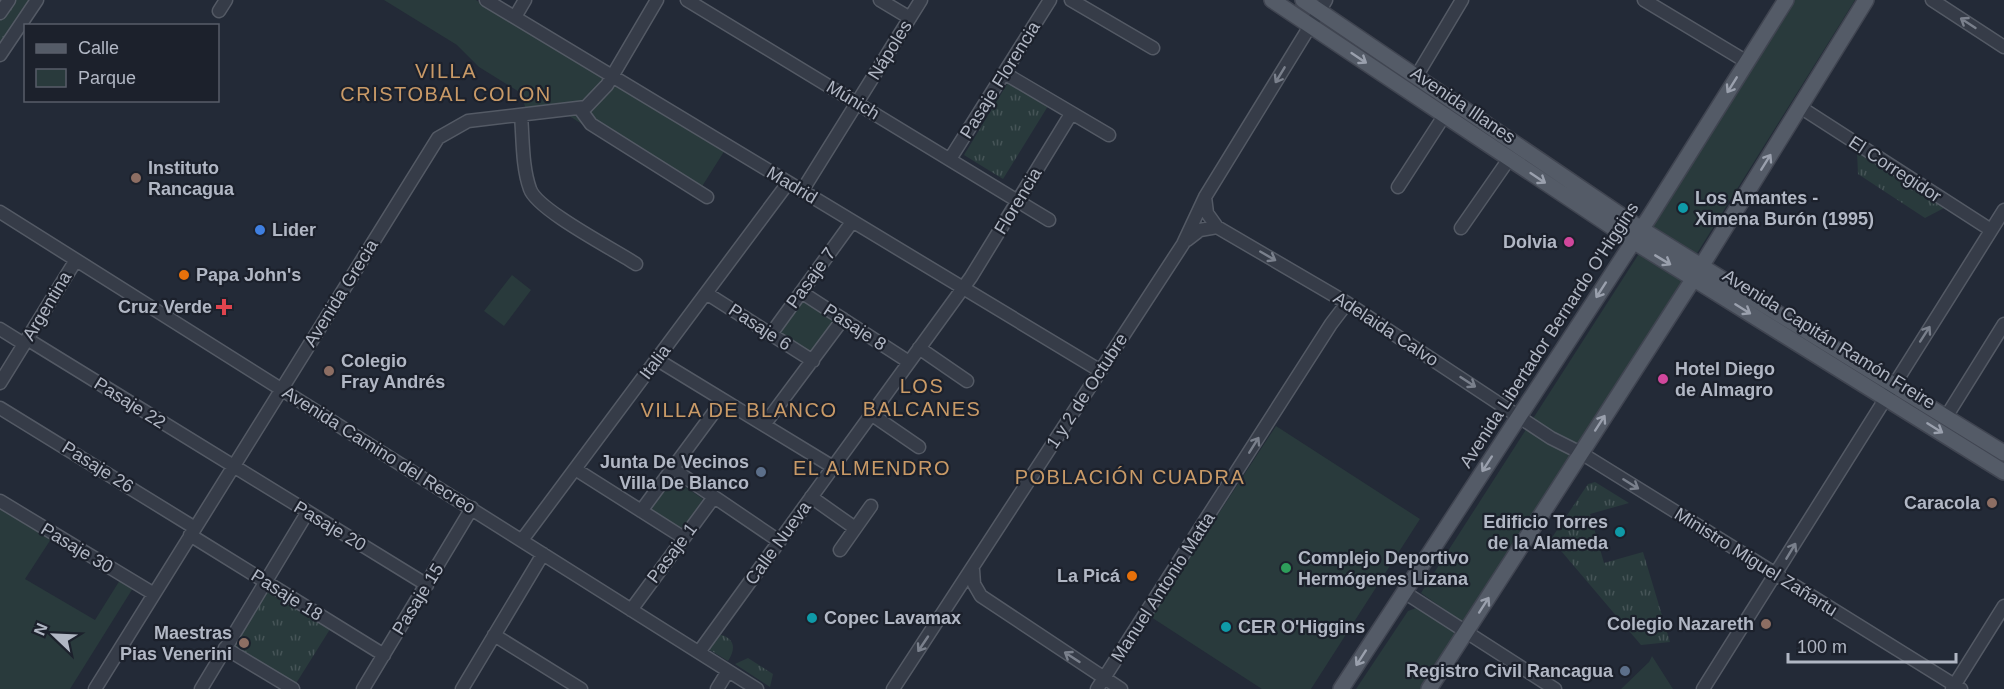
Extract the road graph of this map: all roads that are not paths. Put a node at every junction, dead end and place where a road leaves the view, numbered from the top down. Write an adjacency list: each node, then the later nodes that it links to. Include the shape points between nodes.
1 (9, 0): 21 (street)
2 (226, 0): 20 (street)
3 (486, 0): 22 (street, Madrid)
4 (525, 0): 22 (street)
5 (657, 0): 30 (street)
6 (687, 0): 32 (street, Múnich)
7 (880, 0): 23 (street)
8 (921, 0): 23 (street, Nápoles)
9 (1050, 0): 29 (street, Pasaje Florencia)
10 (1071, 0): 26 (street)
11 (1272, 0): 24 (main road, Avenida Illanes)
12 (1303, 0): 19 (main road, Avenida Illanes)
13 (1461, 0): 31 (street)
14 (1644, 0): 28 (street)
15 (1786, 0): 28 (main road, Avenida Libertador Bernardo O'Higgins)
16 (1866, 0): 33 (main road)
17 (1932, 0): 25 (street, one-way to 17)
18 (32, 2): 27 (street)
19 (1322, 5): 24 (street, 1 y 2 de Octubre); 31 (main road, Avenida Illanes)
20 (219, 11)
21 (0, 13)
22 (515, 17): 30 (street, Madrid)
23 (910, 18): 32 (street, Nápoles)
24 (1310, 25): 37 (main road, Avenida Illanes, one-way to 37); 45 (street, 1 y 2 de Octubre, one-way to 45)
25 (2004, 47)
26 (1153, 48)
27 (0, 55)
28 (1747, 62): 54 (main road, Avenida Libertador Bernardo O'Higgins, one-way to 54)
29 (1004, 73): 35 (street); 39 (street, Pasaje Florencia)
30 (612, 76): 34 (street, via 596,99); 41 (street, Madrid)
31 (1416, 77): 54 (main road, Avenida Illanes)
32 (857, 103): 39 (street, Múnich); 43 (street, Nápoles)
33 (1800, 107): 53 (street, El Corregidor); 58 (main road, one-way to 33)
34 (580, 109): 36 (street, Avenida Grecia); 44 (street, via 591,124)
35 (1071, 114): 38 (street); 46 (street, Florencia)
36 (521, 115): 57 (street, via 533,195); 75 (street, Avenida Grecia, via 468,122 438,138)
37 (1444, 116): 40 (main road, Avenida Illanes); 42 (street)
38 (1109, 135)
39 (951, 159): 46 (street, Múnich)
40 (1509, 159): 52 (street); 54 (main road, Avenida Illanes, one-way to 54)
41 (788, 183): 43 (street, Madrid); 61 (street, Italia)
42 (1398, 187)
43 (802, 192): 50 (street, Madrid)
44 (707, 197)
45 (1205, 197): 51 (street, via 1207,213); 55 (street, 1 y 2 de Octubre)
46 (1019, 201): 49 (street, Múnich); 59 (street, Florencia)
47 (2004, 210): 53 (street)
48 (0, 212): 56 (street, Avenida Camino del Recreo)
49 (1049, 220)
50 (852, 222): 59 (street, Madrid); 60 (street, Pasaje 7)
51 (1217, 227): 55 (street, 1 y 2 de Octubre, via 1200,230); 62 (street, Adelaida Calvo, one-way to 62)
52 (1461, 228)
53 (1991, 230): 76 (street, one-way to 53)
54 (1637, 235): 58 (main road, Avenida Capitán Ramón Freire); 80 (main road, Avenida Libertador Bernardo O'Higgins, one-way to 80)
55 (1183, 243): 72 (street, 1 y 2 de Octubre)
56 (76, 260): 67 (street, Argentina); 75 (street, Avenida Camino del Recreo)
57 (636, 264)
58 (1698, 272): 76 (main road, Avenida Capitán Ramón Freire); 84 (main road, one-way to 58)
59 (962, 287): 68 (street, Calle Nueva); 72 (street, Madrid)
60 (801, 292): 63 (street, Pasaje 8); 66 (street, Pasaje 7)
61 (706, 293): 66 (street, Pasaje 6); 69 (street, Italia)
62 (1347, 303): 80 (street, Adelaida Calvo, one-way to 80); 121 (street, Manuel Antonio Matta, one-way to 62)
63 (843, 319): 70 (street); 71 (street, Pasaje 8)
64 (2004, 324): 81 (street)
65 (0, 329): 67 (street, Pasaje 22)
66 (771, 334): 70 (street, Pasaje 6)
67 (26, 342): 74 (street, Argentina); 87 (street, Pasaje 22)
68 (919, 348): 71 (street, Calle Nueva); 73 (street)
69 (657, 359): 77 (street); 89 (street, Italia)
70 (813, 361): 82 (street)
71 (909, 362): 79 (street, Calle Nueva)
72 (1099, 370): 105 (street, 1 y 2 de Octubre)
73 (967, 381)
74 (0, 384)
75 (281, 389): 87 (street, Avenida Grecia); 95 (street, Avenida Camino del Recreo)
76 (1889, 390): 81 (main road, Avenida Capitán Ramón Freire); 90 (main road, Avenida Capitán Ramón Freire, one-way to 90); 106 (street, one-way to 76)
77 (723, 400): 82 (street); 88 (street)
78 (0, 408): 99 (street, Pasaje 26)
79 (871, 414): 83 (street); 86 (street, Calle Nueva)
80 (1519, 415): 84 (street, Adelaida Calvo); 109 (main road, Avenida Libertador Bernardo O'Higgins, one-way to 109)
81 (1946, 417): 85 (main road, Avenida Capitán Ramón Freire)
82 (764, 425): 86 (street)
83 (919, 447)
84 (1581, 453): 106 (street, Ministro Miguel Zañartu, one-way to 106); 115 (main road, one-way to 84)
85 (2004, 453)
86 (833, 466): 92 (street, Calle Nueva)
87 (233, 467): 97 (street, Pasaje 20); 99 (street, Avenida Grecia)
88 (672, 468): 91 (street); 96 (street)
89 (575, 469): 96 (street); 101 (street, Italia)
90 (2004, 472)
91 (714, 497): 100 (street, Pasaje 1); 102 (street)
92 (811, 497): 98 (street); 102 (street, Calle Nueva)
93 (0, 501): 110 (street, Pasaje 30)
94 (871, 506): 98 (street)
95 (472, 508): 101 (street, Avenida Camino del Recreo); 108 (street, Pasaje 15)
96 (641, 511): 100 (street)
97 (307, 513): 107 (street); 108 (street, Pasaje 20)
98 (855, 528): 103 (street)
99 (193, 532): 107 (street, Pasaje 18); 110 (street, Avenida Grecia)
100 (684, 538): 114 (street, Pasaje 1)
101 (522, 540): 104 (street, Avenida Camino del Recreo)
102 (779, 541): 118 (street, Calle Nueva)
103 (840, 550)
104 (543, 554): 114 (street, Avenida Camino del Recreo); 116 (street)
105 (973, 570): 111 (street, via 974,584); 112 (street, 1 y 2 de Octubre)
106 (1777, 574): 122 (street, Ministro Miguel Zañartu); 137 (street)
107 (265, 582): 117 (street); 119 (street, Pasaje 18)
108 (427, 585): 119 (street, Pasaje 15)
109 (1404, 592): 115 (street); 134 (main road, Avenida Libertador Bernardo O'Higgins, one-way to 134)
110 (154, 594): 123 (street, Avenida Grecia)
111 (981, 597): 112 (street); 121 (street, one-way to 111)
112 (953, 599): 131 (street, 1 y 2 de Octubre, one-way to 131)
113 (2004, 606): 122 (street)
114 (632, 610): 118 (street, Avenida Camino del Recreo)
115 (1466, 632): 135 (main road); 136 (street)
116 (494, 635): 127 (street); 128 (street)
117 (225, 648): 124 (street); 125 (street)
118 (699, 652): 120 (street, Avenida Camino del Recreo)
119 (384, 655): 126 (street, Pasaje 15)
120 (728, 670): 129 (street); 130 (street, Avenida Camino del Recreo)
121 (1104, 678): 132 (street, Manuel Antonio Matta); 133 (street)
122 (1956, 688)
123 (95, 689)
124 (201, 689)
125 (293, 689)
126 (363, 689)
127 (462, 689)
128 (581, 689)
129 (717, 689)
130 (757, 689)
131 (893, 689)
132 (1097, 689)
133 (1121, 689)
134 (1341, 689)
135 (1429, 689)
136 (1555, 689)
137 (1702, 689)

